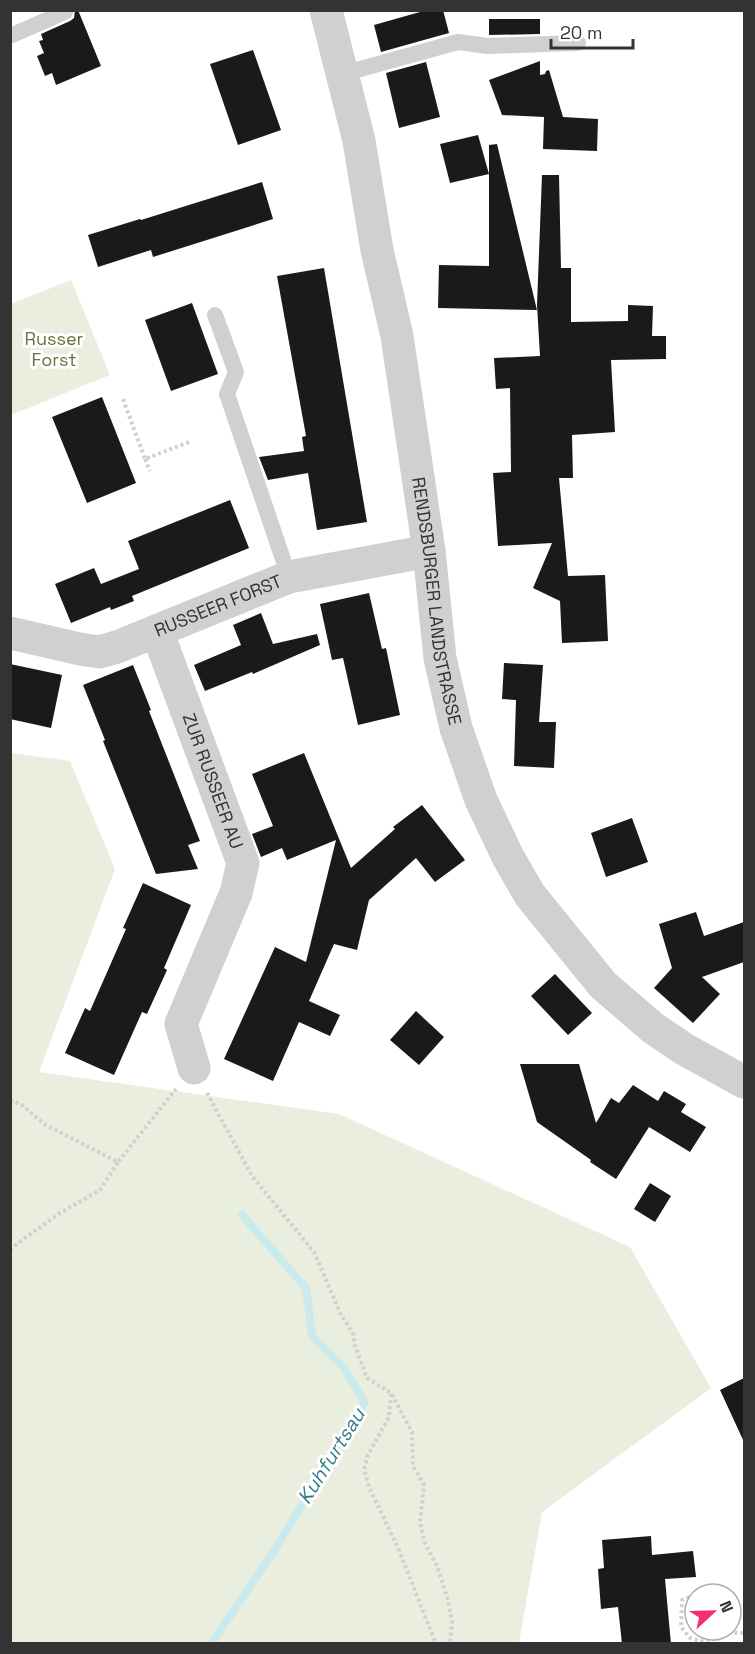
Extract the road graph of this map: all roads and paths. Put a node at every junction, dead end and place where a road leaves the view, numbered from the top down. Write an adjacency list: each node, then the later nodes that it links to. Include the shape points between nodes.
1 (326, 10): 5 (street, RENDSBURGER LANDSTRASSE)
2 (65, 12): 3 (lane)
3 (10, 36)
4 (578, 43): 5 (lane, via 487,46 458,42)
5 (342, 74): 11 (street, RENDSBURGER LANDSTRASSE, via 397,336)
6 (216, 315): 12 (lane, via 236,372 227,394)
7 (123, 399): 9 (path)
8 (189, 442): 9 (path)
9 (145, 459): 10 (path)
10 (150, 471)
11 (429, 551): 12 (street, RUSSEER FORST); 16 (street, RENDSBURGER LANDSTRASSE, via 440,658 456,728 481,800 519,876 603,985 661,1034)
12 (289, 576): 13 (street, RUSSEER FORST)
13 (157, 631): 14 (street, RUSSEER FORST, via 99,652); 15 (street, ZUR RUSSEER AU, via 243,863 236,892 182,1024)
14 (10, 633)
15 (194, 1068): 18 (path); 20 (path, via 252,1176 314,1252 341,1315 353,1333 367,1378)
16 (744, 1082)
17 (10, 1100): 18 (path, via 44,1124)
18 (118, 1162): 19 (path, via 100,1190 60,1213)
19 (10, 1250)
20 (391, 1393): 23 (path, via 389,1417 364,1470); 24 (path, via 412,1432 413,1466 424,1485 420,1522 448,1600)
21 (683, 1600): 22 (path)
22 (683, 1629)
23 (436, 1644)
24 (450, 1644)

